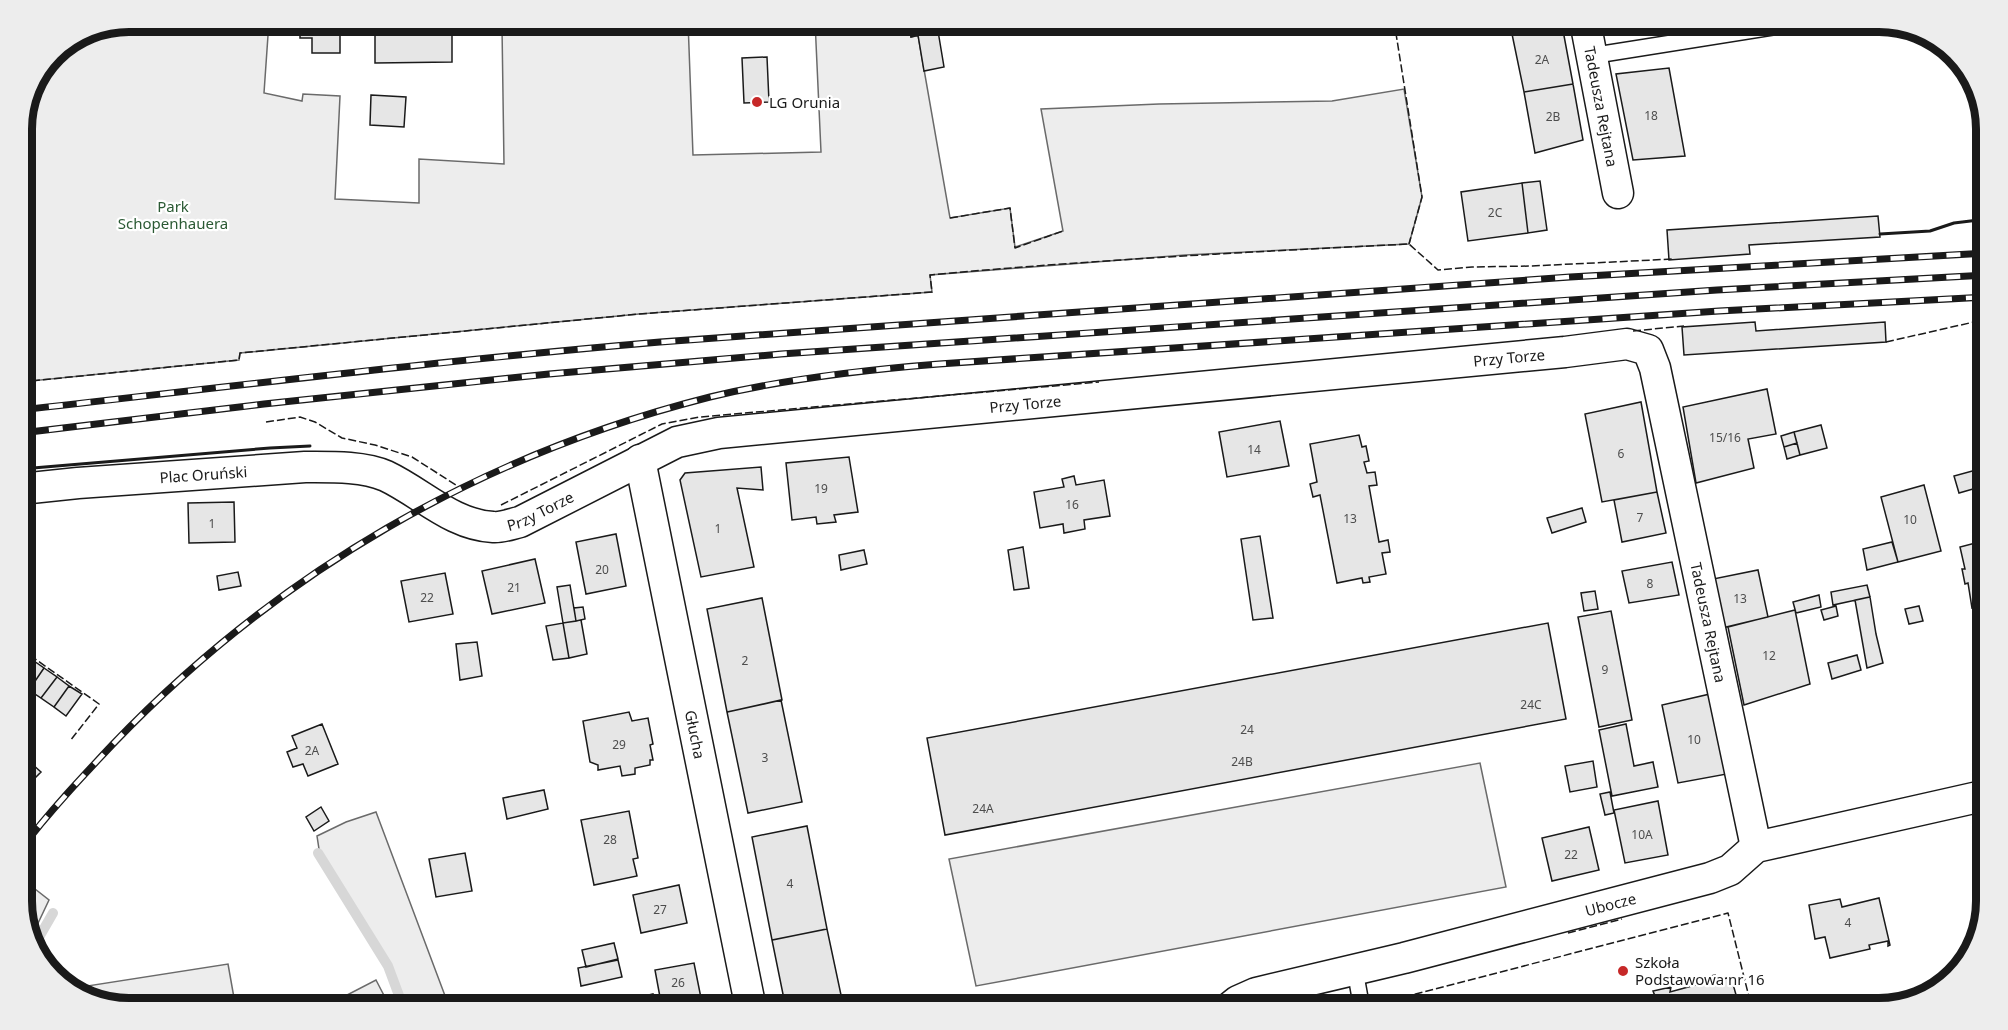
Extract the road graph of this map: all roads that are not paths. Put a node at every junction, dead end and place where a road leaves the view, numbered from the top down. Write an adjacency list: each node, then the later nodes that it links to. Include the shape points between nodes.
1 (1587, 32): 3 (street, Tadeusza Rejtana)
2 (1742, 32): 3 (lane)
3 (1590, 56): 4 (street, Tadeusza Rejtana)
4 (1618, 192)
5 (1662, 399): 6 (street, Przy Torze, via 1648,350 1627,344 719,433 677,442); 10 (street, Tadeusza Rejtana)
6 (640, 460): 7 (street, Przy Torze, via 520,522 495,527 470,524 455,517); 12 (street, Głucha)
7 (384, 475): 8 (street, Plac Oruński, via 343,467 305,466)
8 (32, 488)
9 (1976, 797): 10 (street, Ubocze)
10 (1756, 847): 11 (street, Ubocze, via 1730,870 1710,878)
11 (1355, 970): 13 (street, Ubocze); 14 (lane)
12 (749, 998)
13 (1245, 998)
14 (1360, 998)

